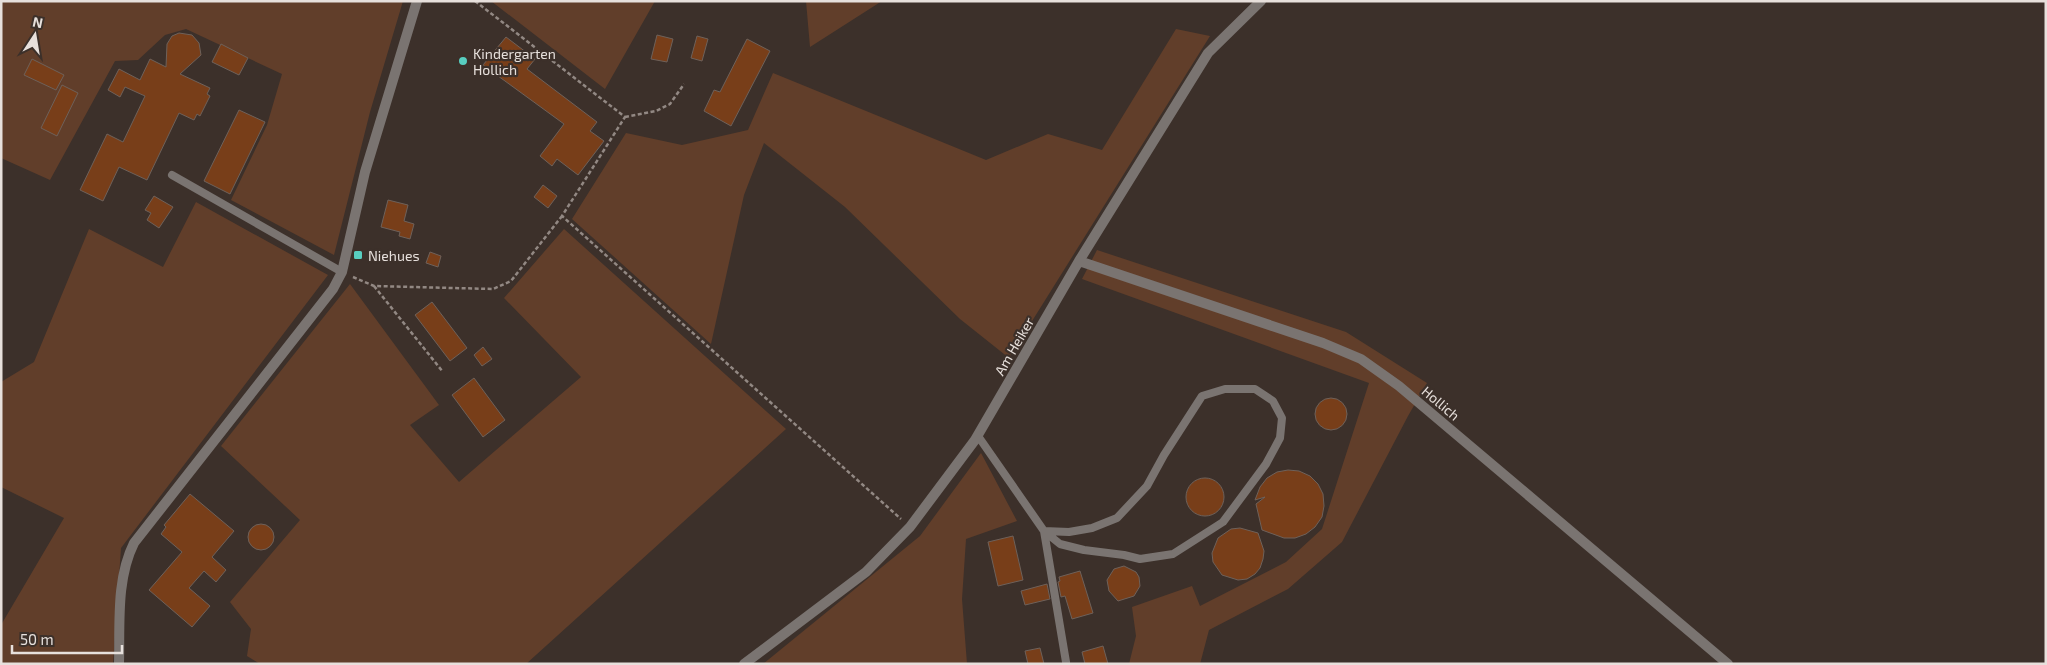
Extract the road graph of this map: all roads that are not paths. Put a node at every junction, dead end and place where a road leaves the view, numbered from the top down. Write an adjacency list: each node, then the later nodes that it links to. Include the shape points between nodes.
1 (417, 1): 5 (street, via 365,172)
2 (1262, 1): 4 (street, Am Heiker, via 1208,53)
3 (172, 175): 5 (lane)
4 (1079, 261): 6 (street, Am Heiker); 11 (street, Hollich, via 1361,358 1399,386)
5 (342, 272): 9 (street, via 333,289 134,543 126,559 122,581)
6 (978, 436): 7 (lane); 10 (street, Am Heiker, via 910,527 866,572)
7 (1044, 531): 7 (lane, via 1069,532 1092,528 1117,518 1148,486 1202,396 1225,389 1255,389 1273,401 1282,418 1280,438 1266,464 1223,522 1173,554 1140,559 1084,550 1060,544); 8 (lane)
8 (1066, 662)
9 (119, 664)
10 (744, 664)
11 (1728, 664)

